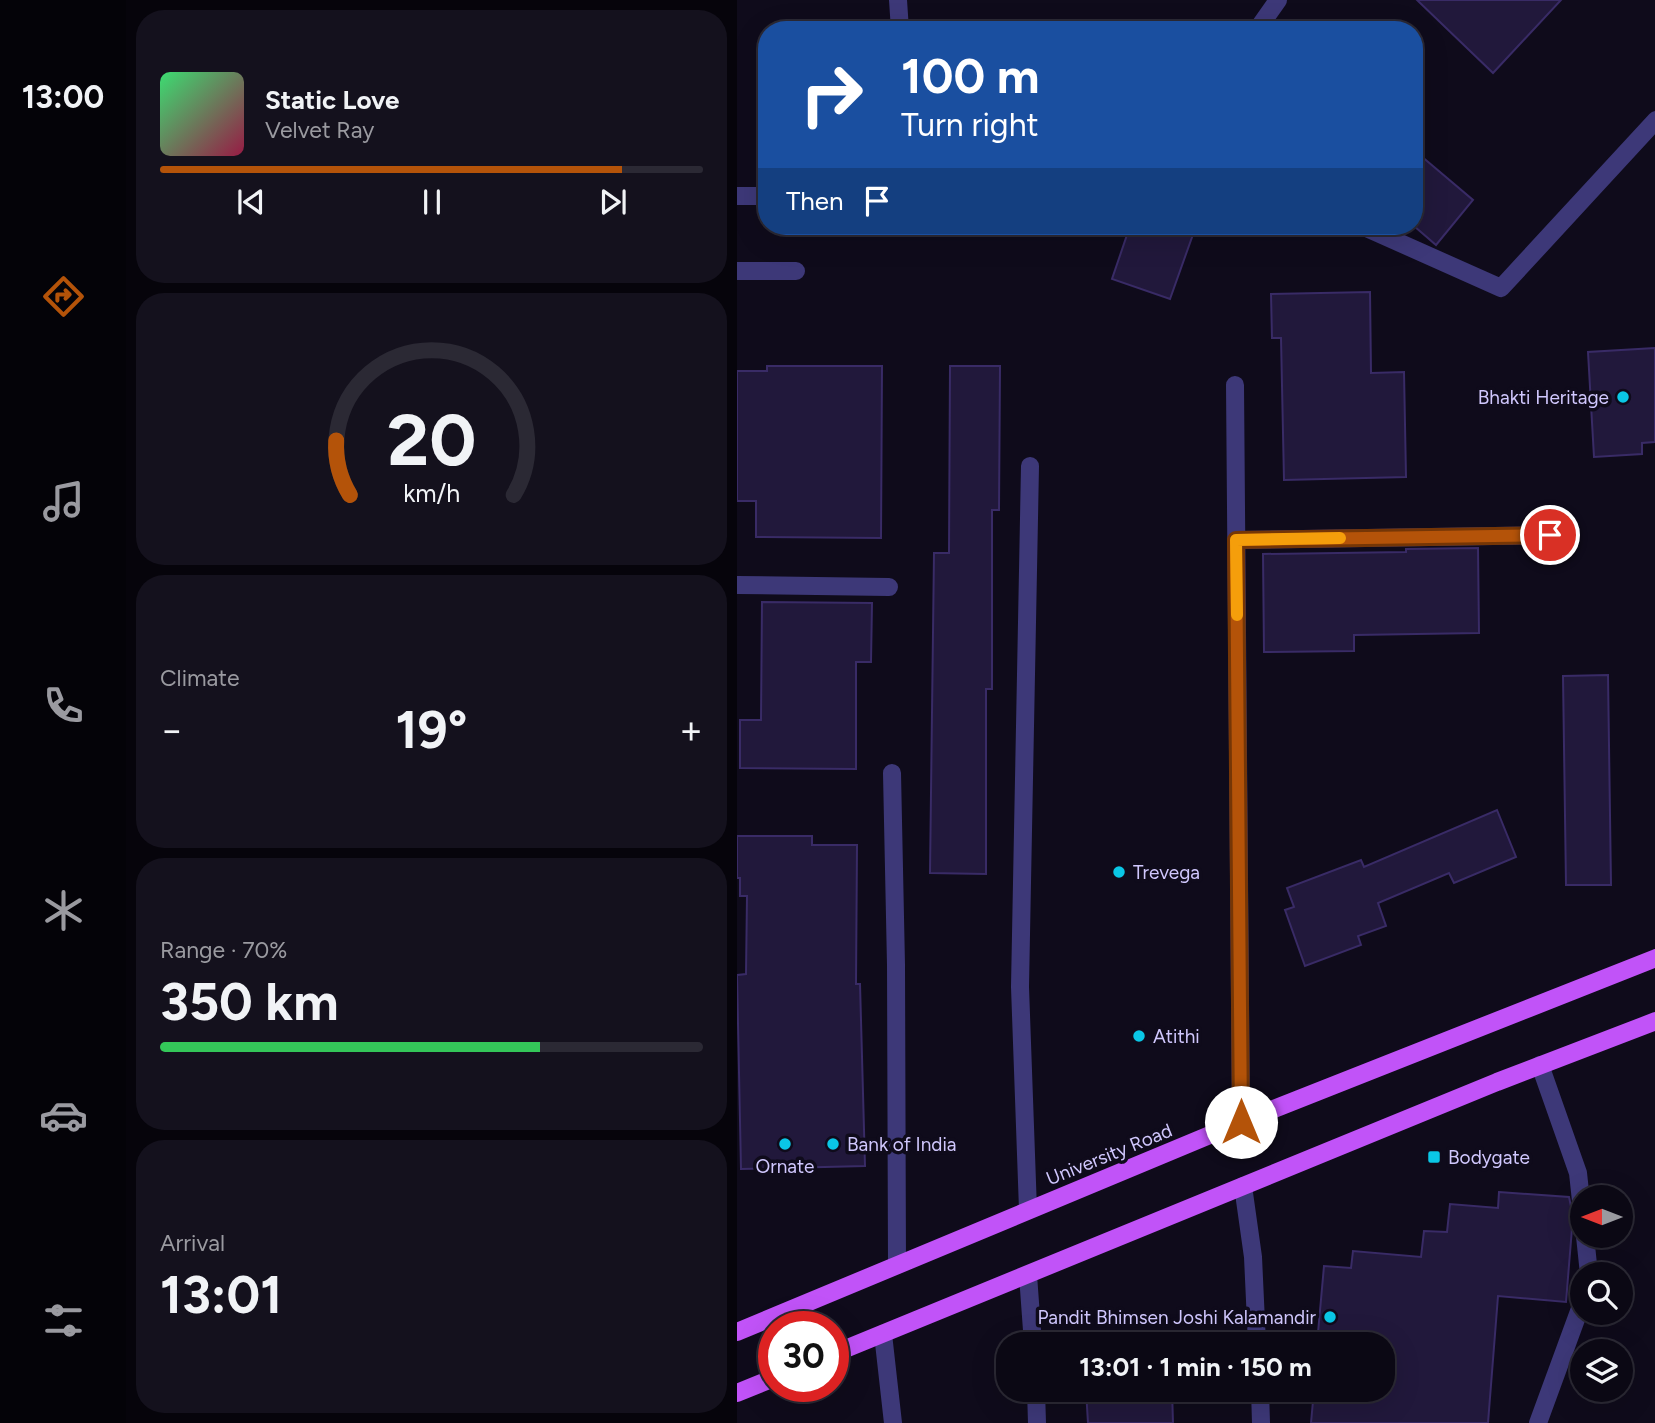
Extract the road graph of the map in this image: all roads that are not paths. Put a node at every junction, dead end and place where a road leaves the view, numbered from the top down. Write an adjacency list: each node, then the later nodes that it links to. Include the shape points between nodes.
1 (898, 0): 3 (street)
2 (1278, 0): 4 (street)
3 (899, 21)
4 (1263, 21)
5 (1655, 120): 8 (street, via 1501,288)
6 (737, 196): 7 (street)
7 (758, 196)
8 (1382, 235)
9 (737, 271): 10 (street)
10 (797, 271)
11 (1235, 385): 14 (street)
12 (1030, 466): 24 (street, via 1020,987)
13 (1550, 535): 14 (street)
14 (1236, 540): 21 (street)
15 (737, 585): 16 (street)
16 (889, 587)
17 (892, 774): 25 (street)
18 (1655, 958): 21 (main road, University Road)
19 (1655, 1021): 20 (main road)
20 (1540, 1065): 22 (street); 23 (main road)
21 (1241, 1122): 24 (main road, University Road)
22 (1579, 1185)
23 (1243, 1186): 26 (main road); 30 (street)
24 (1028, 1210): 25 (main road, University Road)
25 (897, 1265): 28 (main road, University Road)
26 (1028, 1275): 29 (street); 31 (main road)
27 (1574, 1325): 40 (street)
28 (737, 1332)
29 (1032, 1332)
30 (1256, 1332)
31 (883, 1334): 32 (main road); 37 (street)
32 (849, 1348)
33 (758, 1384): 34 (main road)
34 (737, 1392)
35 (1036, 1402): 38 (street)
36 (1260, 1402): 39 (street)
37 (893, 1423)
38 (1037, 1423)
39 (1261, 1423)
40 (1538, 1423)

